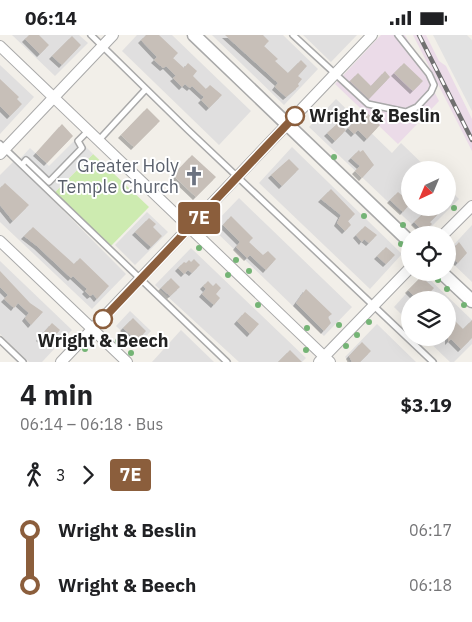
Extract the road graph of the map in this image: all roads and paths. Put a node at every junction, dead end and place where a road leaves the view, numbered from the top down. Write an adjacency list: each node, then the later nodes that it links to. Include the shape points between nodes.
1 (91, 35): 8 (lane)
2 (112, 35): 8 (street)
3 (194, 35): 12 (street)
4 (293, 35): 9 (lane)
5 (372, 35): 9 (street)
6 (398, 35): 9 (lane, via 434,85 417,107 399,112 368,103)
7 (0, 46): 11 (street)
8 (102, 46): 10 (lane); 11 (street)
9 (335, 75): 12 (street)
10 (146, 89): 14 (lane); 17 (lane)
11 (54, 97): 13 (street); 15 (street)
12 (287, 125): 17 (street); 21 (street)
13 (89, 130): 14 (street); 16 (lane, via 78,141 82,148 49,182 26,160)
14 (99, 140): 20 (street)
15 (2, 149): 16 (lane)
16 (22, 165): 24 (lane)
17 (239, 176): 20 (street); 27 (lane)
18 (472, 206): 19 (street)
19 (452, 226)
20 (190, 228): 24 (street); 30 (street)
21 (401, 233)
22 (0, 241): 28 (street)
23 (401, 278): 27 (street)
24 (141, 279): 28 (street); 34 (lane)
25 (451, 281): 26 (street)
26 (472, 301)
27 (374, 306): 30 (street); 35 (lane)
28 (92, 329): 32 (street); 33 (street)
29 (0, 340): 31 (lane)
30 (325, 360)
31 (23, 362)
32 (61, 362)
33 (127, 362)
34 (227, 362)
35 (433, 362)

